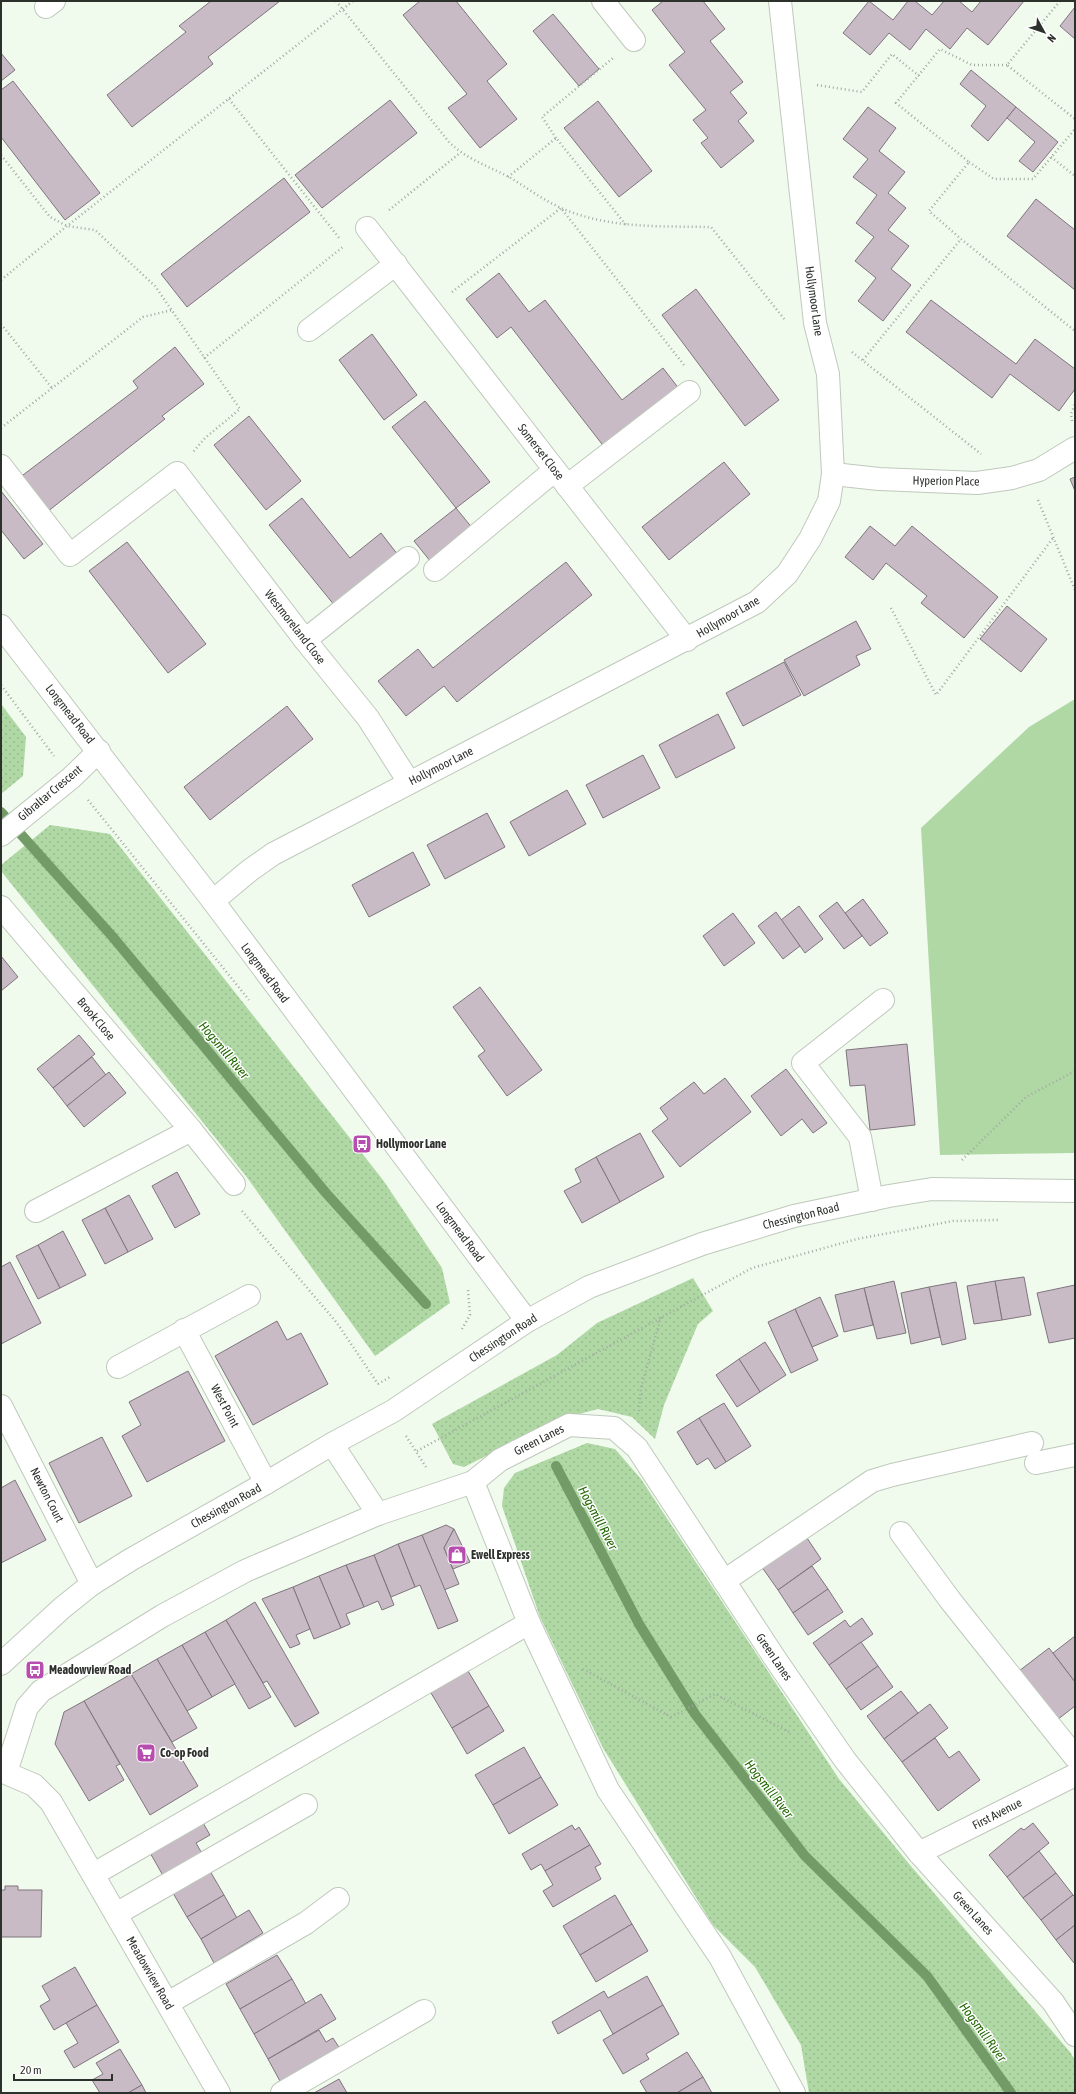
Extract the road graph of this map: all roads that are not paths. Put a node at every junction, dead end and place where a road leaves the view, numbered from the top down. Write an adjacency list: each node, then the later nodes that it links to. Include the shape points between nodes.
1 (603, 1): 3 (street)
2 (780, 1): 10 (street, Hollymoor Lane, via 815,323 828,374)
3 (634, 40)
4 (367, 228): 5 (street, Somerset Close)
5 (396, 264): 6 (street); 11 (street, Somerset Close)
6 (309, 330)
7 (689, 392): 11 (street)
8 (1075, 448): 10 (street, Hyperion Place, via 1039,470 1012,478 977,483 879,479)
9 (1, 466): 15 (street, Westmoreland Close, via 70,555 177,473)
10 (834, 474): 16 (street, Hollymoor Lane, via 829,501 810,539 787,574 757,602)
11 (561, 478): 13 (street); 16 (street, Somerset Close)
12 (408, 558): 15 (street)
13 (435, 570)
14 (1, 626): 17 (street, Longmead Road)
15 (305, 640): 18 (street, Westmoreland Close, via 368,718)
16 (687, 640): 18 (street, Hollymoor Lane)
17 (99, 751): 19 (street, Gibraltar Crescent, via 71,778); 20 (street, Longmead Road)
18 (409, 782): 20 (street, Hollymoor Lane, via 273,854)
19 (1, 835)
20 (213, 901): 29 (street, Longmead Road)
21 (1, 907): 23 (street, Brook Close)
22 (883, 1000): 26 (street, via 803,1063 860,1137)
23 (191, 1130): 24 (street, Brook Close); 27 (street)
24 (234, 1184)
25 (1075, 1191): 26 (street, Chessington Road, via 932,1189)
26 (872, 1200): 29 (street, Chessington Road, via 794,1216 702,1244 589,1287)
27 (36, 1211)
28 (249, 1296): 30 (street)
29 (528, 1322): 33 (street, Chessington Road, via 393,1411)
30 (184, 1330): 31 (street); 36 (street, West Point)
31 (118, 1367)
32 (1, 1406): 40 (street, Newton Court)
33 (332, 1444): 36 (street, Chessington Road); 37 (street)
34 (1075, 1455): 39 (street, via 1034,1453 892,1475 872,1481)
35 (473, 1482): 37 (street); 39 (street, Green Lanes, via 500,1460 569,1425 614,1428 637,1448); 41 (street)
36 (266, 1483): 40 (street, Chessington Road)
37 (378, 1514): 44 (street, via 245,1571 162,1616 41,1691 27,1707)
38 (901, 1533): 43 (street, via 955,1606)
39 (724, 1581): 47 (street, Green Lanes, via 845,1760)
40 (92, 1584): 42 (street, Chessington Road)
41 (529, 1623): 48 (street); 54 (street, via 608,1790 720,1957)
42 (1, 1664)
43 (1075, 1757)
44 (3, 1771): 48 (street, Meadowview Road, via 34,1785 51,1802)
45 (1075, 1775): 47 (street, First Avenue)
46 (306, 1805): 50 (street)
47 (919, 1853): 53 (street, Green Lanes, via 1052,2002)
48 (94, 1874): 50 (street, Meadowview Road)
49 (338, 1899): 51 (street, via 306,1923)
50 (116, 1914): 51 (street, Meadowview Road)
51 (168, 2003): 55 (street, Meadowview Road)
52 (424, 2011): 56 (street)
53 (1075, 2035)
54 (784, 2090)
55 (219, 2093)
56 (282, 2093)

